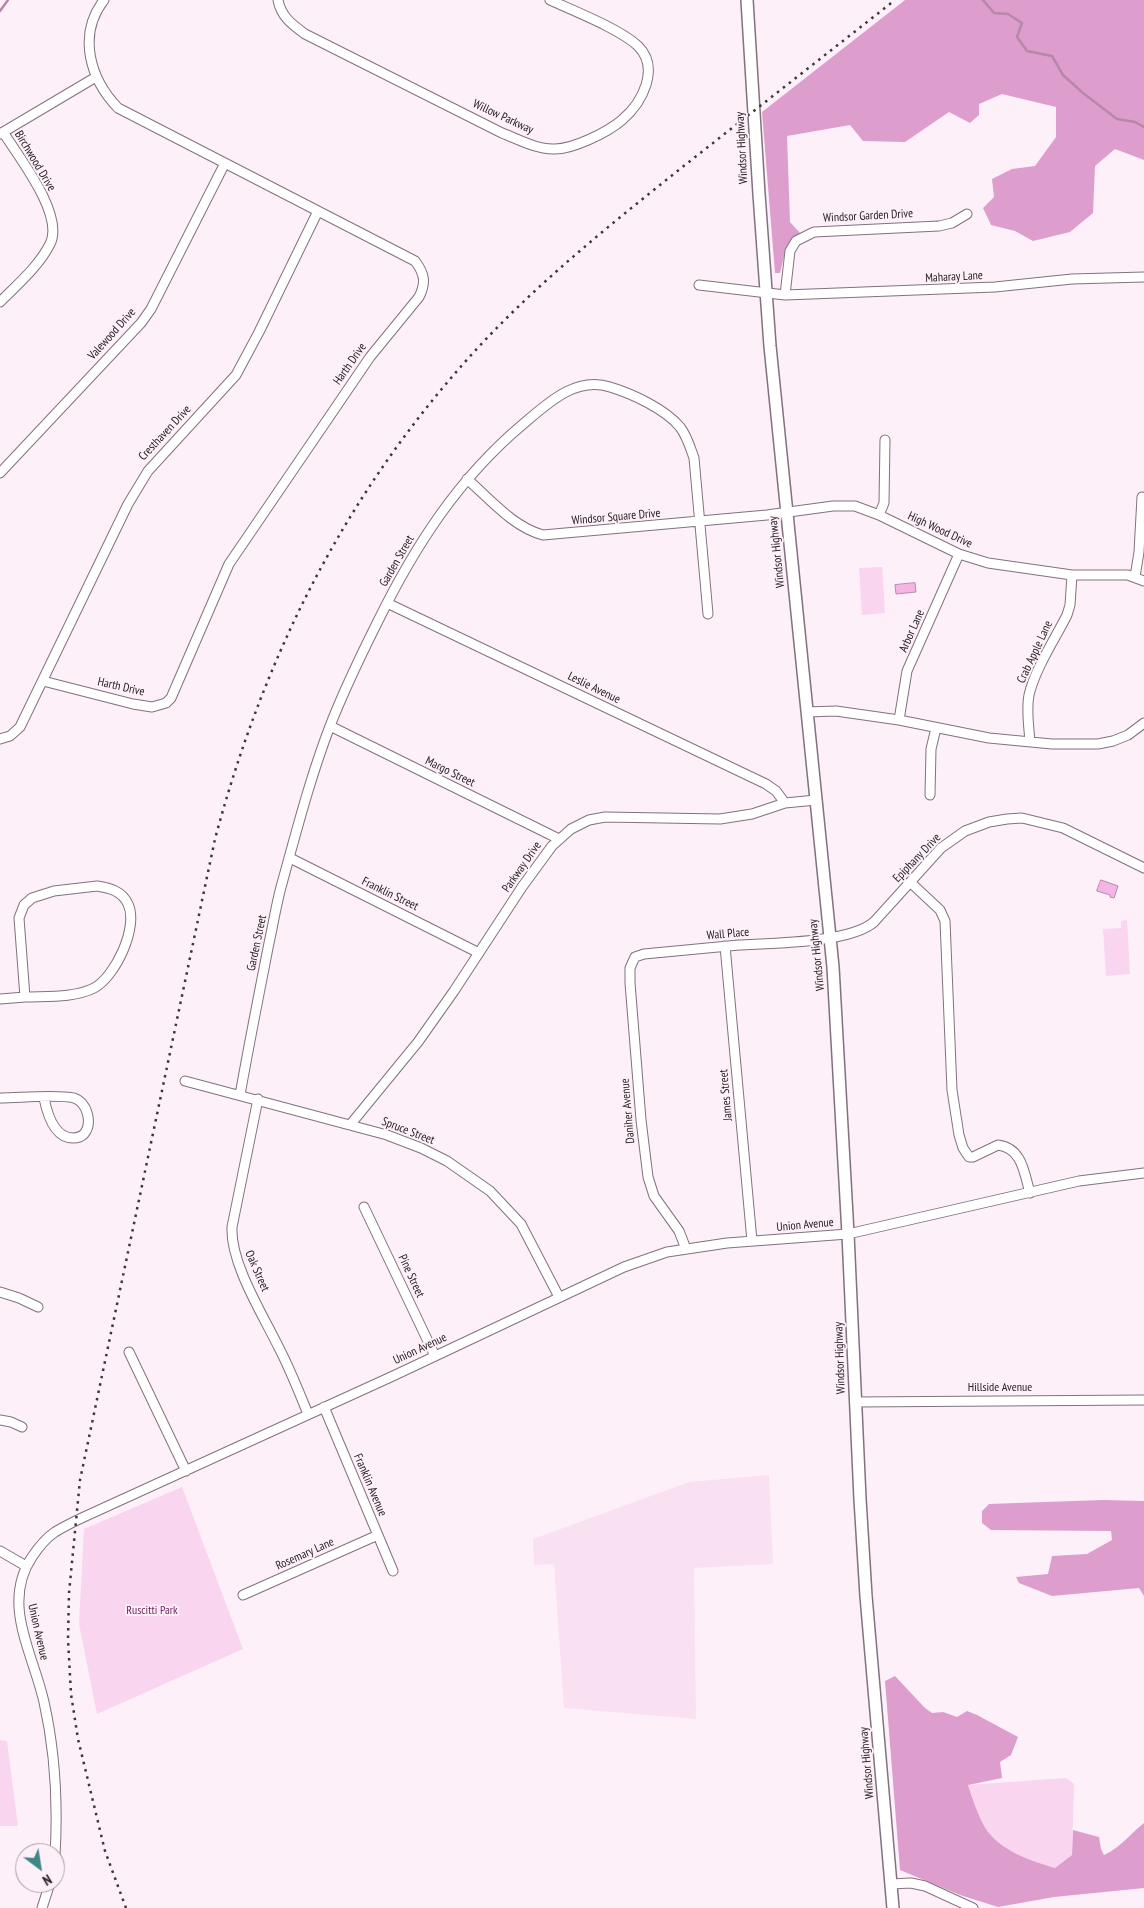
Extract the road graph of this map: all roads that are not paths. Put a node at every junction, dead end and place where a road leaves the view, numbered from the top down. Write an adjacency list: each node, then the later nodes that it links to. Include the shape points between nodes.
1 (104, 0): 5 (street, Harth Drive, via 92,22 89,39 90,59)
2 (278, 0): 3 (street, Willow Parkway, via 289,23 305,34 502,132 553,149 567,148 589,139 623,119 636,105 646,86 649,70 647,60 638,47 625,37)
3 (550, 0)
4 (747, 0): 12 (main road, Windsor Highway)
5 (96, 78): 6 (street); 7 (street, Harth Drive, via 118,108)
6 (2, 133): 14 (street, Birchwood Drive, via 44,199 54,235 45,252)
7 (225, 163): 8 (street, Harth Drive); 16 (street, Valewood Drive, via 141,324)
8 (318, 211): 28 (street, Cresthaven Drive, via 236,375 142,478); 28 (street, Harth Drive, via 415,261 424,276 419,297 370,357 229,564 171,698 152,707)
9 (967, 214): 13 (street, Windsor Garden Drive, via 939,226 814,232 796,241 790,251)
10 (1144, 277): 13 (street, Maharay Lane, via 1072,279 995,288)
11 (699, 285): 12 (street, Maharay Lane)
12 (766, 294): 13 (street, Maharay Lane); 19 (main road, Windsor Highway)
13 (785, 295)
14 (0, 302)
15 (885, 440): 20 (street, via 884,503)
16 (0, 473)
17 (467, 479): 21 (street, Windsor Square Drive, via 519,525 543,535); 21 (street, Garden Street, via 496,447 568,390 583,385 607,386 666,412 681,428 694,458); 26 (street, Garden Street, via 431,528)
18 (1142, 497): 24 (street)
19 (786, 512): 20 (street, High Wood Drive, via 855,506); 21 (street, Windsor Square Drive); 29 (main road, Windsor Highway)
20 (879, 514): 22 (street, High Wood Drive)
21 (700, 522): 27 (street, Garden Street)
22 (959, 554): 23 (street, High Wood Drive, via 988,563); 30 (street, Arbor Lane, via 907,671)
23 (1072, 575): 24 (street, High Wood Drive); 35 (street, Crab Apple Lane, via 1067,615 1029,695)
24 (1135, 577): 25 (street, High Wood Drive)
25 (1144, 581)
26 (387, 603): 32 (street, Garden Street); 38 (street, Leslie Avenue, via 766,784)
27 (708, 614)
28 (42, 681): 34 (street, via 20,727 10,736)
29 (807, 712): 30 (street, via 836,711); 37 (main road, Windsor Highway)
30 (899, 720): 33 (street)
31 (1144, 723): 35 (street, via 1128,735 1098,744)
32 (330, 726): 39 (street, Margo Street); 40 (street, Garden Street)
33 (936, 728): 35 (street); 36 (street, via 931,749)
34 (0, 739)
35 (1030, 742)
36 (930, 795)
37 (816, 800): 38 (street, Parkway Drive); 43 (main road, Windsor Highway)
38 (785, 804): 39 (street, Parkway Drive, via 720,819 605,817 589,820)
39 (559, 839): 45 (street, Parkway Drive, via 522,887)
40 (290, 858): 45 (street, Franklin Street); 50 (street, Garden Street)
41 (1144, 868): 42 (street, Epiphany Drive, via 1062,828 1022,818 1007,818 965,831 941,848)
42 (910, 882): 43 (street, Epiphany Drive, via 868,927); 56 (street, via 940,910 945,921 952,1090 963,1148 969,1157 998,1145 1012,1149 1023,1168)
43 (829, 938): 44 (street, Wall Place); 58 (main road, Windsor Highway)
44 (724, 946): 46 (street, Wall Place, via 644,954); 59 (street, James Street)
45 (479, 953): 54 (street, Parkway Drive, via 418,1042)
46 (632, 962): 60 (street, Daniher Avenue, via 630,983 648,1177 654,1196 679,1231)
47 (25, 997): 47 (street, via 76,993 93,988 106,979 120,958 128,934 131,912 119,893 108,887 82,887 54,891 32,898 24,905 19,918); 48 (street)
48 (0, 999)
49 (185, 1081): 50 (street, Spruce Street)
50 (240, 1094): 53 (street, Spruce Street)
51 (0, 1098): 52 (street)
52 (44, 1098): 52 (street, via 80,1101 87,1113 84,1133 78,1138 70,1138 58,1132)
53 (258, 1099): 54 (street, Spruce Street); 69 (street, Oak Street, via 232,1227 232,1245)
54 (350, 1125): 62 (street, Spruce Street, via 421,1148 447,1161 490,1191 521,1224)
55 (1144, 1173): 56 (street, Union Avenue)
56 (1030, 1193): 58 (street, Union Avenue)
57 (364, 1207): 65 (street, Pine Street)
58 (848, 1234): 59 (street, Union Avenue); 67 (main road, Windsor Highway)
59 (752, 1241): 60 (street, Union Avenue)
60 (686, 1248): 62 (street, Union Avenue, via 624,1266)
61 (0, 1292): 63 (street)
62 (559, 1297): 65 (street, Union Avenue)
63 (38, 1308)
64 (129, 1352): 72 (street)
65 (434, 1356): 68 (street, Union Avenue)
66 (1144, 1400): 67 (street, Hillside Avenue)
67 (855, 1402): 79 (main road, Windsor Highway, via 866,1596)
68 (324, 1408): 69 (street, Union Avenue); 73 (street, Franklin Avenue)
69 (308, 1414): 72 (street, Union Avenue)
70 (0, 1420): 71 (street)
71 (22, 1427)
72 (186, 1471): 75 (street, Union Avenue, via 56,1532 38,1548)
73 (378, 1535): 76 (street, Franklin Avenue); 77 (street, Rosemary Lane)
74 (0, 1551): 75 (street)
75 (26, 1566): 78 (street, Union Avenue, via 18,1591 18,1611 44,1701 50,1736)
76 (393, 1572)
77 (242, 1595)
78 (56, 1843)
79 (891, 1884): 82 (main road, Windsor Highway); 83 (street, via 925,1886)
80 (47, 1893): 81 (street)
81 (42, 1908)
82 (893, 1908)
83 (973, 1908)

